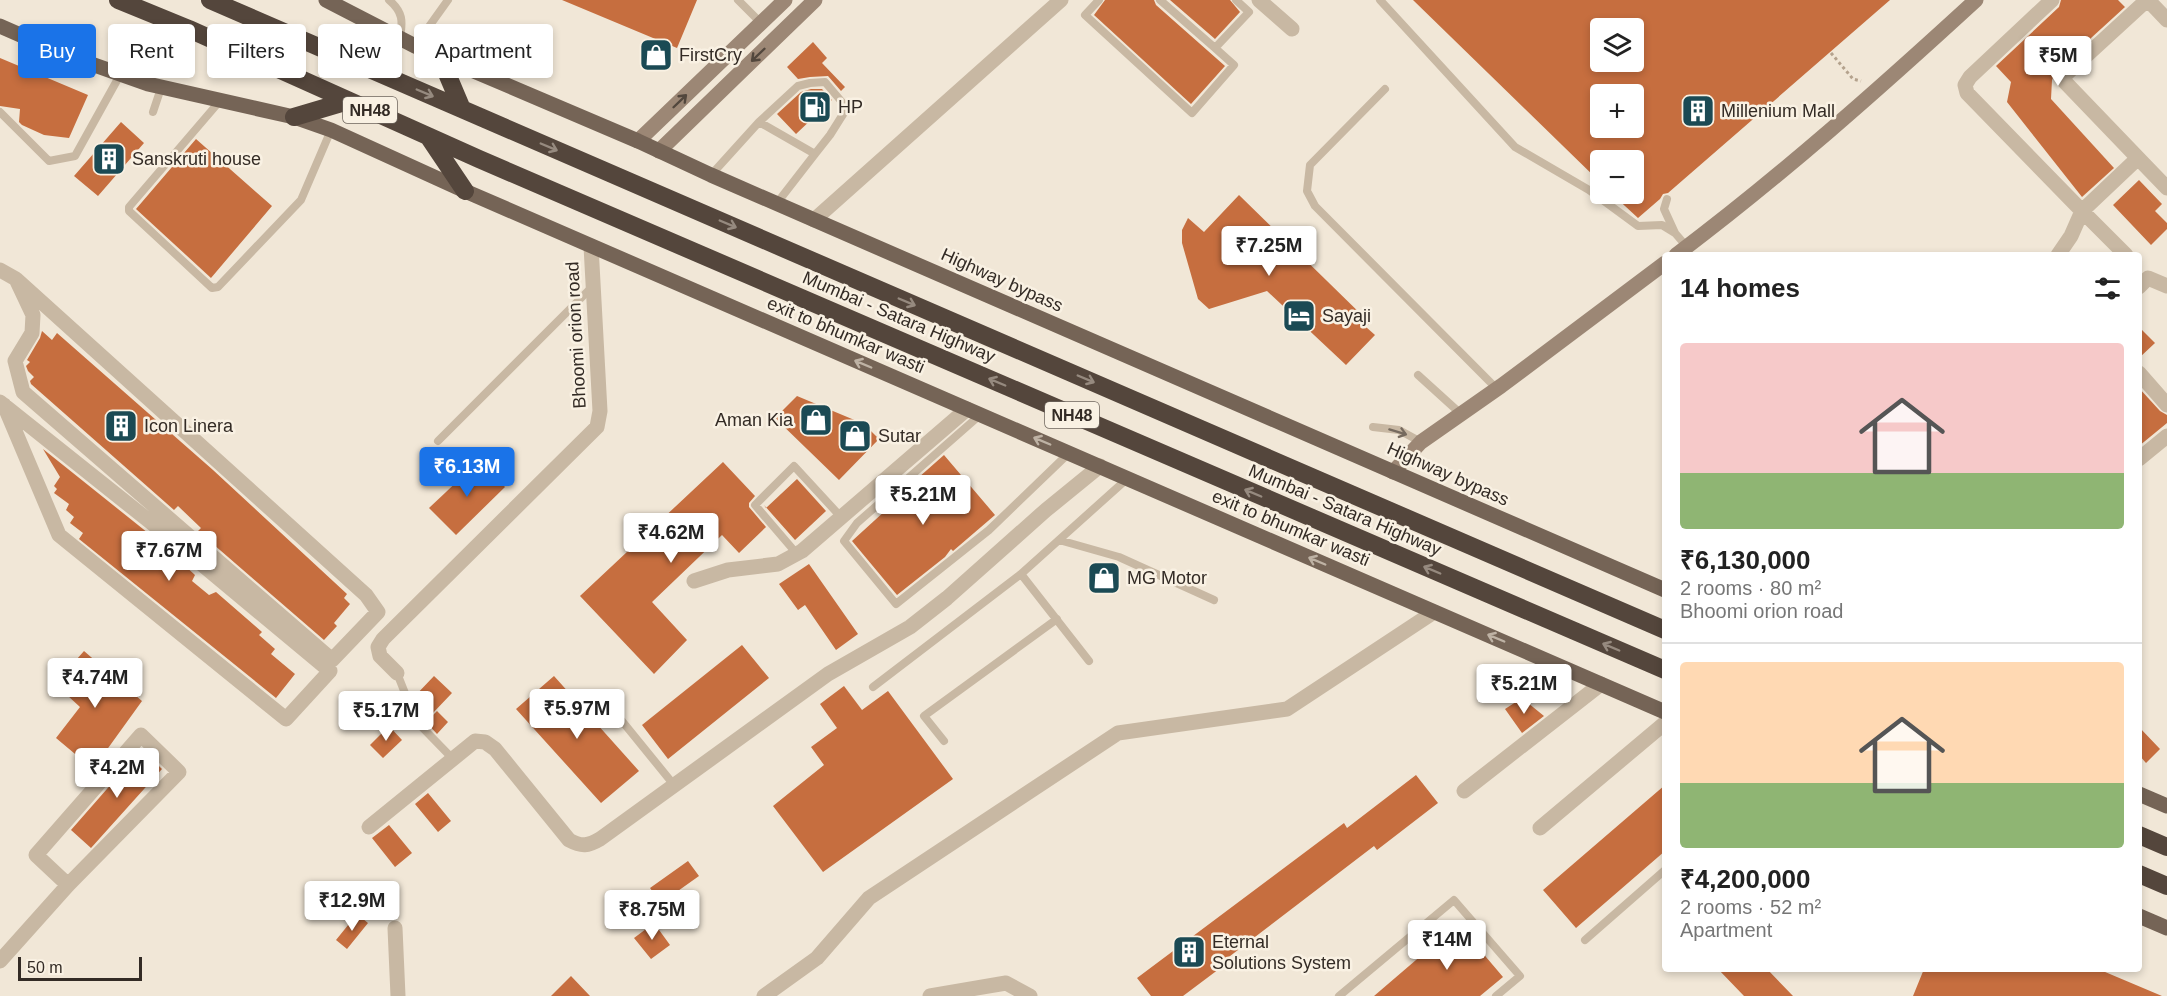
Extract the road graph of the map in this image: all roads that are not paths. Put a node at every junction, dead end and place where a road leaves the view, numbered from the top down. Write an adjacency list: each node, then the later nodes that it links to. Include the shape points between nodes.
1 (118, 0): 36 (highway, Mumbai - Satara Highway / NH48)
2 (210, 0): 26 (highway, Mumbai - Satara Highway / NH48)
3 (327, 0): 20 (main road, Highway bypass)
4 (448, 0): 22 (lane)
5 (738, 0): 19 (lane)
6 (785, 0): 19 (street)
7 (815, 0): 25 (street)
8 (1061, 0): 55 (street)
9 (1099, 0): 27 (lane, via 1085,15 1192,113 1234,66)
10 (1160, 0): 27 (lane)
11 (1236, 0): 27 (lane, via 1249,12)
12 (1259, 0): 24 (street)
13 (1380, 0): 56 (lane, via 1515,147 1589,190 1638,226 1662,225)
14 (1976, 0): 58 (street, via 1872,95)
15 (2052, 0): 54 (street, via 1970,77 1965,88)
16 (2147, 0): 18 (street); 48 (street, via 2063,79)
17 (393, 2): 21 (lane, via 404,21)
18 (2167, 20)
19 (761, 23): 25 (street); 45 (street, one-way to 19)
20 (372, 24)
21 (402, 24)
22 (431, 24)
23 (0, 26): 28 (main road, exit to bhumkar wasti)
24 (1292, 29)
25 (776, 38): 46 (street, one-way to 46)
26 (318, 47)
27 (1215, 48)
28 (108, 71)
29 (118, 78): 39 (lane, via 75,156 49,161)
30 (129, 78): 34 (main road, exit to bhumkar wasti)
31 (390, 78): 38 (highway, Mumbai - Satara Highway / NH48, one-way to 38)
32 (449, 78): 38 (highway)
33 (490, 78): 45 (main road, Highway bypass)
34 (161, 88): 37 (main road, exit to bhumkar wasti); 40 (lane)
35 (1385, 89): 69 (lane, via 1310,165 1307,190 1315,207)
36 (348, 101): 41 (highway); 44 (highway, Mumbai - Satara Highway / NH48)
37 (219, 102): 41 (main road, exit to bhumkar wasti); 43 (lane, via 129,207 212,288 218,287 301,200)
38 (462, 109): 92 (highway, Mumbai - Satara Highway / NH48, one-way to 92)
39 (0, 112)
40 (153, 112)
41 (294, 117): 43 (main road, exit to bhumkar wasti)
42 (759, 122): 47 (lane); 47 (lane, via 798,86 825,82 847,108); 49 (lane)
43 (331, 130): 51 (main road, exit to bhumkar wasti)
44 (428, 136): 51 (highway); 94 (highway, Mumbai - Satara Highway / NH48, one-way to 44)
45 (638, 141): 46 (main road, Highway bypass)
46 (659, 151): 49 (main road, Highway bypass)
47 (814, 154): 53 (lane)
48 (2138, 158): 50 (street); 54 (street)
49 (711, 175): 53 (main road, Highway bypass)
50 (2167, 188)
51 (465, 191): 57 (main road, exit to bhumkar wasti)
52 (1667, 199): 56 (lane, via 1664,208)
53 (777, 203): 55 (main road, Highway bypass)
54 (2082, 211): 59 (street); 60 (street)
55 (814, 220): 81 (main road, Highway bypass)
56 (1675, 233): 58 (lane)
57 (591, 246): 65 (street, Bhoomi orion road); 72 (main road, exit to bhumkar wasti, one-way to 57)
58 (1681, 251)
59 (2060, 252)
60 (2123, 252)
61 (1662, 265): 69 (street)
62 (0, 270): 64 (street)
63 (2142, 278): 66 (street)
64 (16, 279): 64 (street, via 33,315 32,333 15,361 22,392 332,660 378,612 366,595)
65 (593, 286): 76 (lane); 95 (street, Bhoomi orion road, via 600,411 597,427 383,639 378,647 380,656)
66 (2167, 286)
67 (1418, 375): 73 (lane)
68 (2142, 376): 71 (street)
69 (1497, 389): 73 (street)
70 (2, 403): 70 (street, via 58,535 286,719 330,671)
71 (2167, 405)
72 (974, 412): 78 (main road, exit to bhumkar wasti, one-way to 72); 78 (lane, via 857,523 844,541 896,604 988,530); 83 (street)
73 (1461, 414): 77 (street)
74 (1373, 427): 77 (lane, one-way to 77, via 1399,430)
75 (2167, 436): 79 (street)
76 (438, 441)
77 (1421, 442): 81 (street)
78 (1069, 453): 80 (main road, exit to bhumkar wasti)
79 (2142, 457)
80 (1100, 466): 82 (main road, exit to bhumkar wasti); 103 (street, via 909,627 828,674)
81 (1393, 472): 88 (main road, Highway bypass)
82 (1128, 478): 84 (lane); 90 (main road, exit to bhumkar wasti, one-way to 82)
83 (841, 517): 85 (street); 85 (lane, via 794,466 755,505)
84 (1059, 540): 86 (lane); 89 (lane, via 1119,557)
85 (796, 554): 87 (street, via 778,564 728,570)
86 (1021, 574): 91 (lane); 97 (lane)
87 (693, 581)
88 (1662, 589)
89 (1214, 600)
90 (1434, 612): 96 (main road, exit to bhumkar wasti, one-way to 90); 121 (street, via 1287,709 1118,733 869,898 817,958)
91 (1057, 619): 93 (lane); 101 (lane, via 924,716)
92 (1662, 629)
93 (1089, 662)
94 (1662, 669)
95 (397, 673): 102 (lane, via 416,721)
96 (1601, 684): 98 (main road, exit to bhumkar wasti); 104 (street)
97 (873, 687)
98 (1662, 711)
99 (622, 721): 103 (lane)
100 (1662, 726): 108 (street)
101 (944, 741)
102 (453, 759): 103 (street, via 475,741 485,742 495,749 569,840 580,846 600,839); 107 (street)
103 (674, 785)
104 (1464, 791)
105 (2142, 795): 106 (main road)
106 (2167, 806)
107 (369, 827)
108 (1540, 828)
109 (2142, 836): 110 (highway)
110 (2167, 847)
111 (1662, 873): 118 (lane)
112 (2142, 875): 114 (highway)
113 (68, 885): 113 (street, via 179,772 141,735 36,855); 119 (street)
114 (2167, 886)
115 (2142, 917): 117 (main road)
116 (395, 928): 120 (street)
117 (2167, 928)
118 (1585, 940)
119 (0, 961)
120 (398, 996)
121 (764, 996)
122 (930, 996): 123 (street, via 1006,983)
123 (1030, 996)
124 (1339, 996): 125 (lane, via 1455,900 1520,976)
125 (1496, 996)

